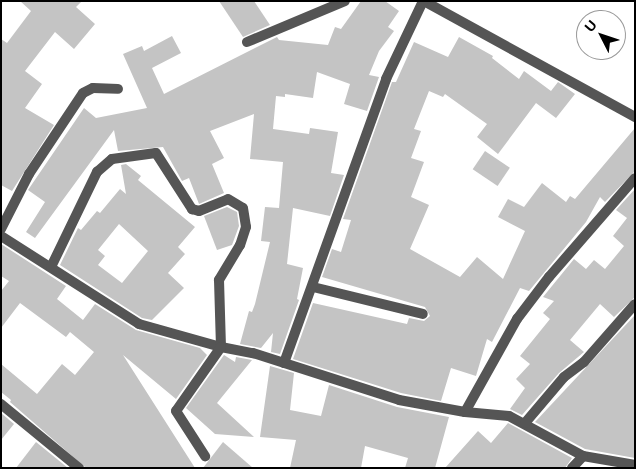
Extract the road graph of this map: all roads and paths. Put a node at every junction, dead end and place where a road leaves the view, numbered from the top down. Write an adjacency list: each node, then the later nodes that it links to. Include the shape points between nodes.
1 (346, 1): 3 (street)
2 (423, 1): 5 (street); 10 (street, via 386,79)
3 (247, 42)
4 (118, 89): 7 (street, via 94,88 83,93 29,174)
5 (635, 117)
6 (635, 178): 16 (street, via 517,319)
7 (1, 230)
8 (1, 236): 9 (street)
9 (50, 267): 13 (street, via 117,313 139,324); 13 (street, via 101,167 112,159 156,152 192,209 199,212 228,199 238,203 245,213 246,227 240,245 219,280)
10 (313, 287): 12 (street); 14 (street)
11 (635, 304): 17 (street, via 584,362 564,377)
12 (423, 314)
13 (222, 348): 14 (street, via 239,349); 18 (street, via 176,411)
14 (284, 363): 16 (street, via 399,400)
15 (1, 404): 21 (street)
16 (465, 412): 17 (street, via 509,416)
17 (525, 423): 19 (street)
18 (205, 456)
19 (583, 456): 20 (street); 22 (street)
20 (635, 465)
21 (79, 468)
22 (572, 468)

